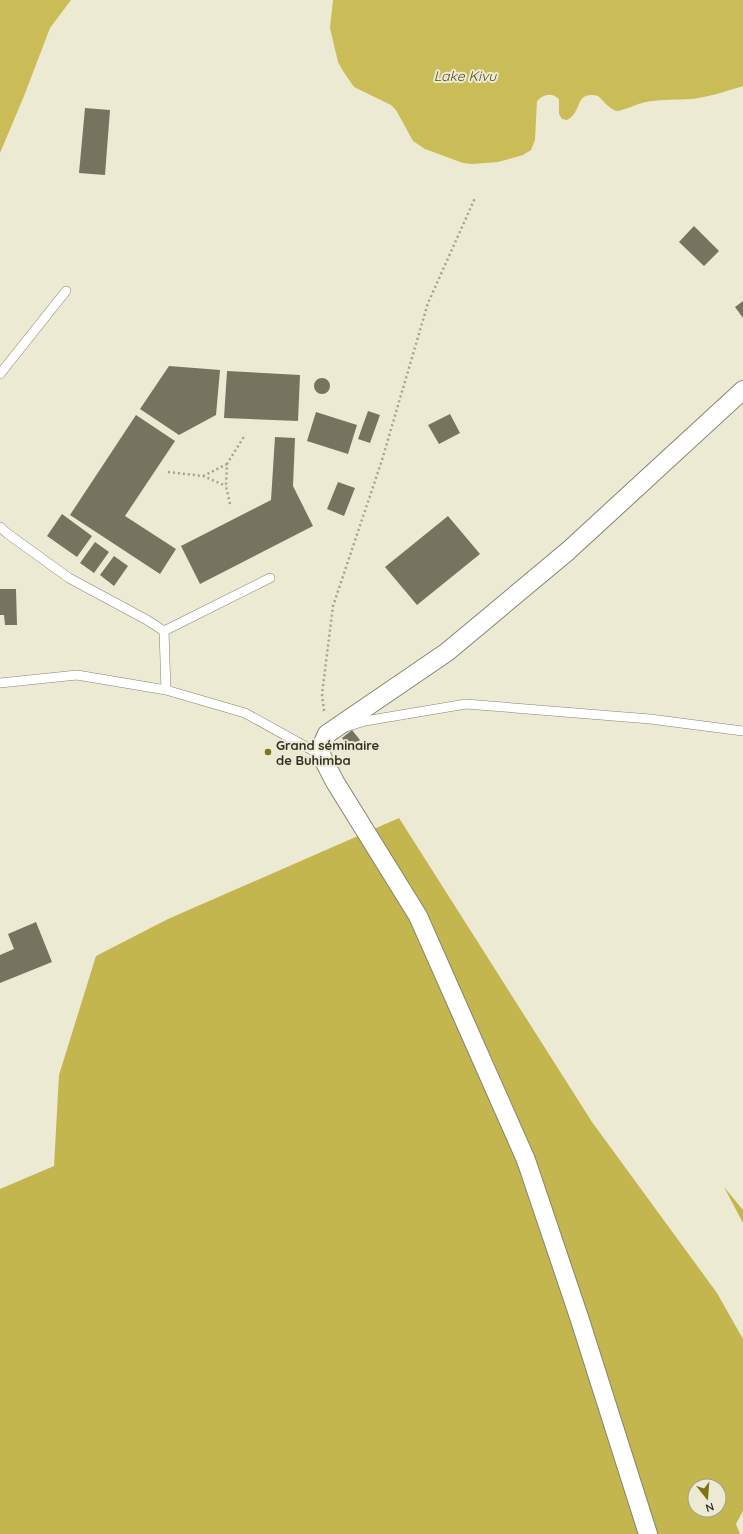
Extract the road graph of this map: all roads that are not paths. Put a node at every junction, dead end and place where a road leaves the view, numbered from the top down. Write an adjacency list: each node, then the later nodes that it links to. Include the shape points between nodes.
1 (66, 291): 2 (lane)
2 (0, 374)
3 (743, 390): 10 (street, via 568,550 447,652)
4 (0, 526): 6 (lane, via 69,578)
5 (270, 578): 6 (lane)
6 (164, 631): 8 (lane)
7 (0, 683): 8 (lane, via 76,675)
8 (166, 690): 11 (lane, via 245,713)
9 (743, 731): 10 (lane, via 650,719 466,704 365,721)
10 (327, 734): 11 (street)
11 (321, 755): 12 (street, via 418,916 526,1160)
12 (648, 1534)

